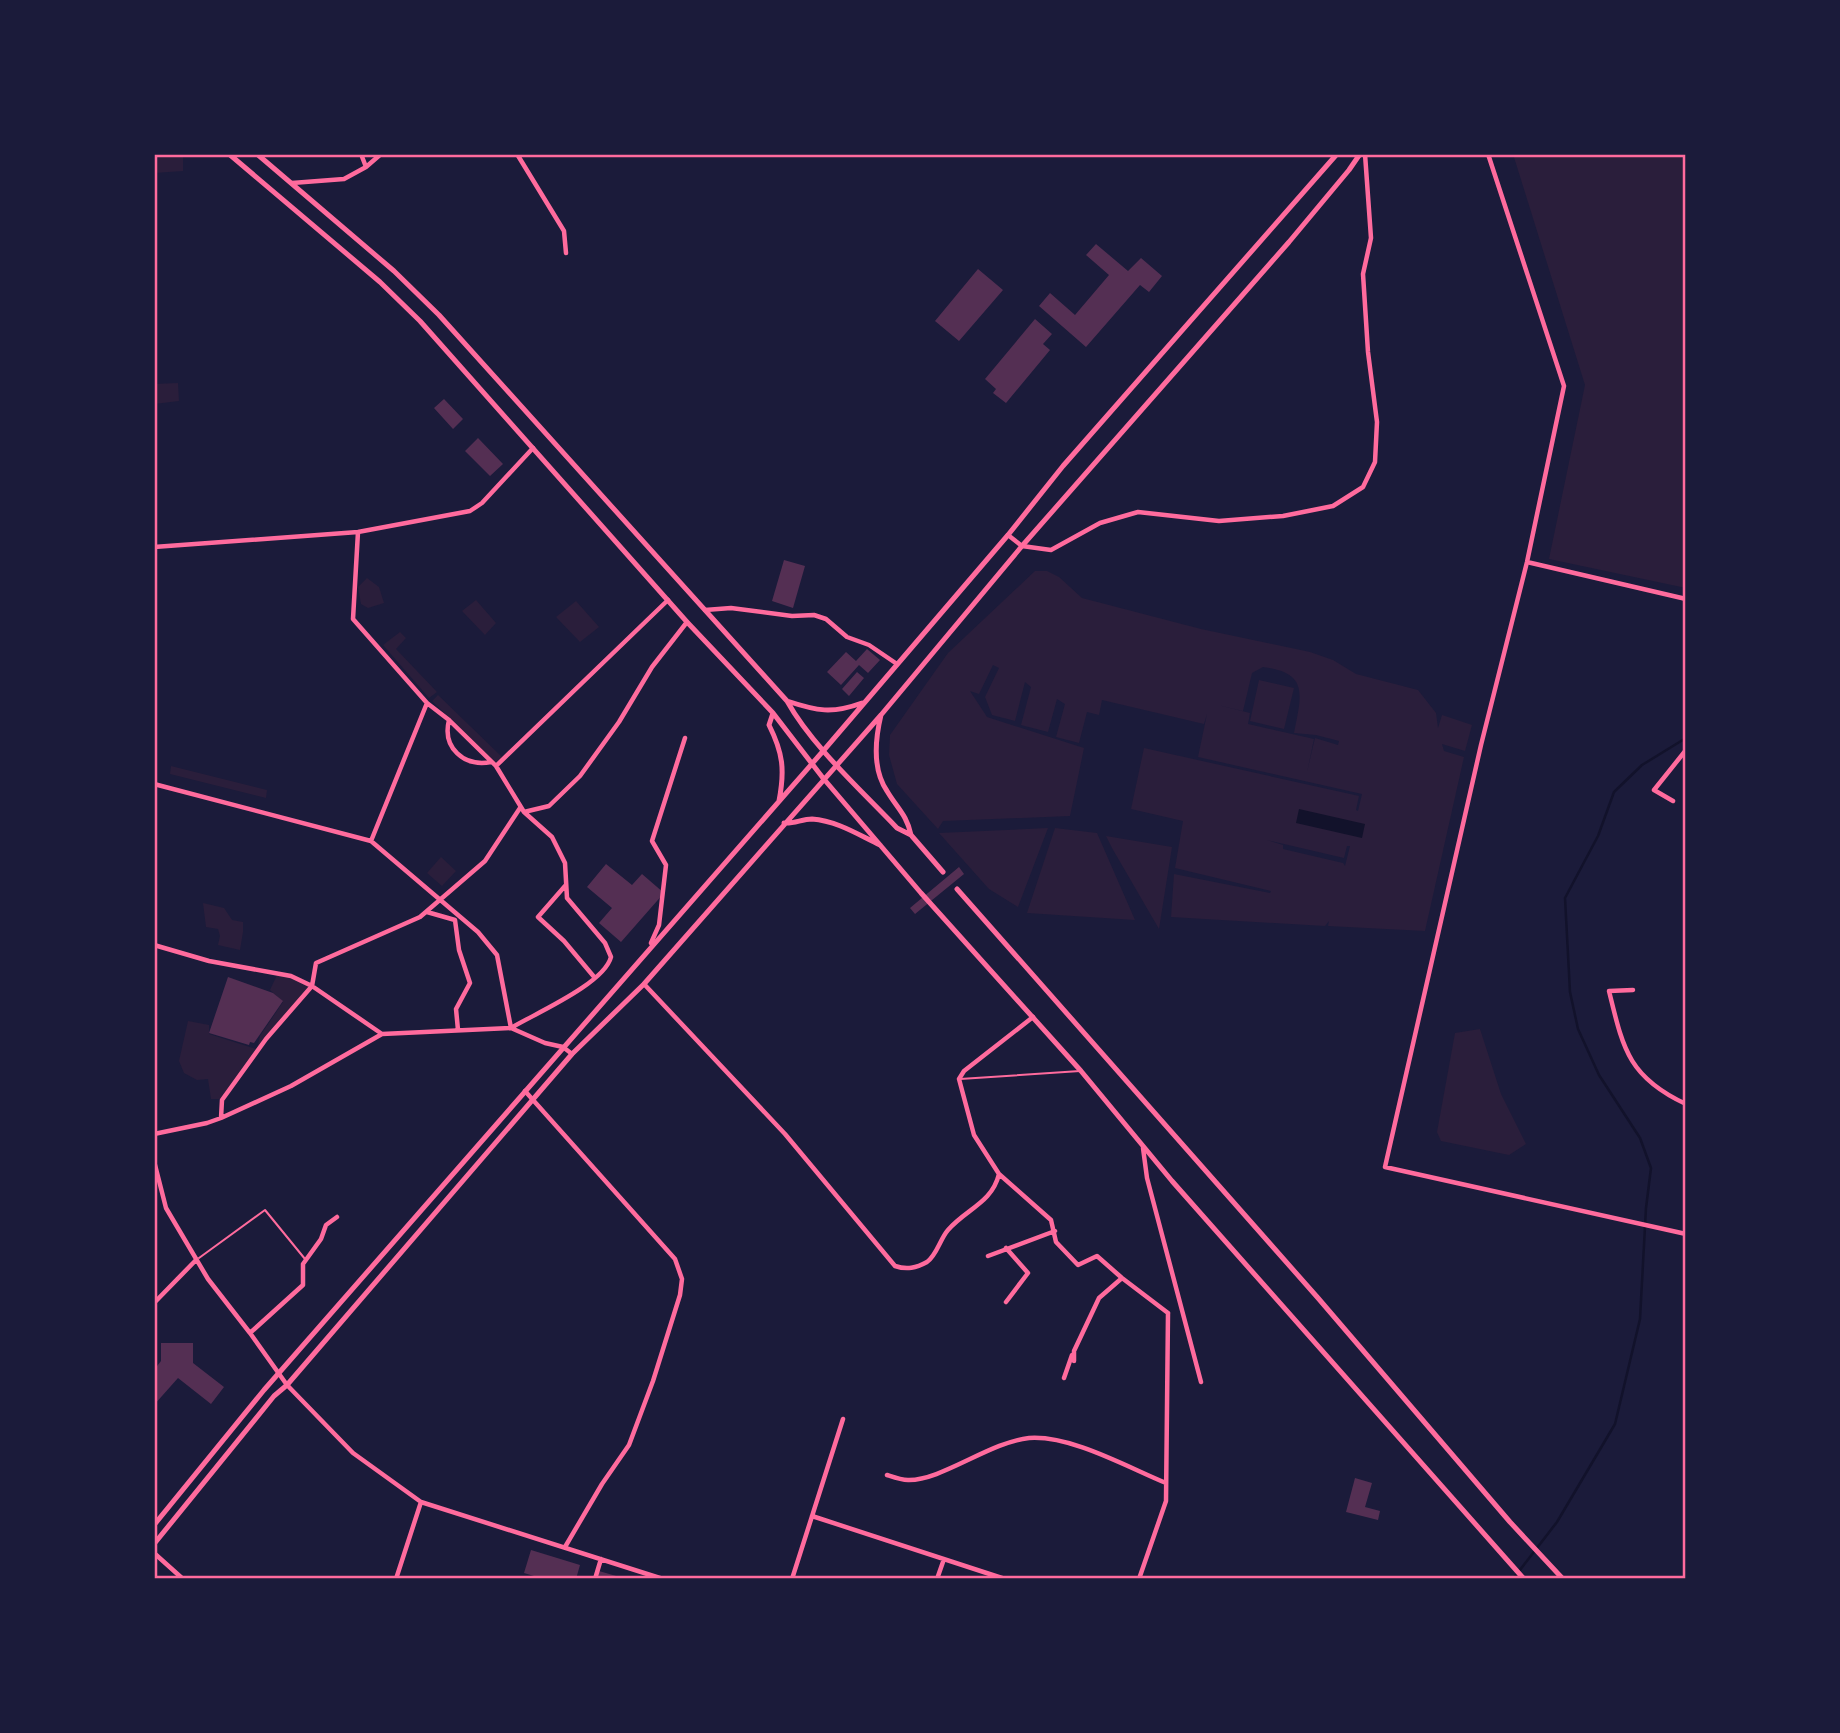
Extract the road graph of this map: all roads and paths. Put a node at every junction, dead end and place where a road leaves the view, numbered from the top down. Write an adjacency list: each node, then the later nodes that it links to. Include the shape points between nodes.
1 (229, 154): 13 (street, via 420,321)
2 (257, 154): 11 (street)
3 (361, 154): 10 (street)
4 (381, 154): 10 (street)
5 (517, 154): 12 (street, via 564,231)
6 (1337, 154): 15 (street)
7 (1360, 154): 16 (street)
8 (1365, 154): 16 (street, via 1371,238 1363,274 1377,422 1375,462 1363,487 1333,506 1283,516 1219,521 1138,512 1100,523 1051,550)
9 (1488, 154): 18 (street, via 1564,386)
10 (366, 167): 11 (street, via 344,179)
11 (292, 183): 21 (street, via 439,315)
12 (566, 253)
13 (533, 448): 14 (street, via 470,511); 20 (street)
14 (358, 532): 17 (street); 26 (street, via 354,619)
15 (1008, 535): 16 (street); 23 (street)
16 (1022, 546): 28 (street)
17 (154, 547)
18 (1527, 562): 19 (street); 74 (street, via 1385,1167)
19 (1686, 599)
20 (667, 600): 22 (street); 35 (street)
21 (705, 610): 23 (street, via 814,615); 24 (street)
22 (687, 622): 27 (street); 40 (street, via 580,776 549,806)
23 (897, 664): 25 (street)
24 (787, 701): 25 (street, via 822,712); 31 (street)
25 (865, 701): 31 (street)
26 (427, 703): 29 (street); 43 (street)
27 (773, 713): 33 (street); 38 (street, via 769,725 783,768)
28 (881, 715): 34 (street); 42 (street, via 877,771 907,819)
29 (449, 720): 35 (street); 35 (street, via 447,739 454,751 472,762)
30 (685, 738): 50 (street, via 652,841 666,865)
31 (824, 750): 33 (street); 34 (street)
32 (1686, 751): 39 (street, via 1654,790)
33 (812, 763): 36 (street); 38 (street)
34 (837, 763): 36 (street); 42 (street, via 897,828)
35 (494, 764): 40 (street)
36 (823, 778): 41 (street); 44 (street)
37 (154, 784): 43 (street)
38 (779, 802): 50 (street)
39 (1673, 802)
40 (522, 810): 46 (street, via 552,837 565,863); 48 (street, via 485,861)
41 (784, 823): 44 (street, via 808,819 834,822); 53 (street)
42 (911, 835): 45 (street)
43 (371, 841): 48 (street)
44 (883, 847): 56 (street)
45 (943, 872)
46 (566, 885): 52 (street, via 567,898 609,949 610,963); 52 (street, via 538,917)
47 (957, 889): 102 (street)
48 (440, 899): 49 (street); 57 (street, via 497,955)
49 (426, 911): 54 (street, via 316,963); 58 (street, via 455,920 470,983 456,1009)
50 (654, 944): 60 (street)
51 (154, 945): 54 (street, via 291,976)
52 (594, 978): 57 (street)
53 (644, 984): 61 (street); 71 (street, via 785,1134 895,1266 913,1268 931,1259 946,1232 990,1195)
54 (312, 986): 59 (street); 67 (street, via 222,1100)
55 (1633, 990): 66 (street, via 1609,991 1622,1044 1638,1070 1665,1095)
56 (1033, 1017): 62 (street); 63 (street)
57 (511, 1028): 58 (street); 60 (street)
58 (458, 1030): 59 (street)
59 (382, 1034): 67 (street, via 290,1086)
60 (564, 1047): 61 (street); 64 (street)
61 (572, 1054): 65 (street)
62 (1081, 1071): 63 (lane); 69 (street)
63 (958, 1079): 71 (street, via 974,1135)
64 (525, 1091): 65 (street); 87 (street)
65 (533, 1101): 90 (street); 98 (street, via 675,1259 682,1279 629,1445)
66 (1686, 1104)
67 (221, 1118): 68 (street)
68 (154, 1133)
69 (1143, 1146): 82 (street); 111 (street)
70 (154, 1161): 77 (street, via 166,1208)
71 (999, 1174): 73 (street, via 1051,1220)
72 (337, 1217): 78 (street, via 326,1225)
73 (1055, 1231): 75 (street); 79 (street, via 1056,1242 1078,1265 1097,1256)
74 (1686, 1234)
75 (1006, 1248): 76 (street); 80 (street, via 1028,1273)
76 (988, 1256)
77 (196, 1260): 78 (lane, via 265,1210); 81 (street); 84 (street)
78 (306, 1260): 84 (street, via 303,1285)
79 (1122, 1278): 83 (street); 85 (street, via 1099,1298)
80 (1006, 1301)
81 (154, 1303)
82 (1180, 1310): 83 (street); 89 (street)
83 (1168, 1313): 93 (street)
84 (250, 1333): 87 (street)
85 (1074, 1351): 86 (street); 88 (street)
86 (1074, 1361)
87 (279, 1375): 90 (street); 96 (street)
88 (1064, 1378)
89 (1201, 1382)
90 (287, 1385): 94 (street, via 353,1453); 97 (street)
91 (843, 1419): 95 (street)
92 (887, 1475): 93 (street, via 909,1480 1029,1438 1066,1441)
93 (1166, 1483): 110 (street, via 1166,1501)
94 (421, 1502): 98 (street); 104 (street)
95 (811, 1516): 101 (street); 107 (street)
96 (154, 1525)
97 (154, 1544)
98 (565, 1547): 100 (street)
99 (154, 1553): 103 (street)
100 (601, 1559): 105 (street); 106 (street)
101 (944, 1559): 108 (street); 109 (street)
102 (1562, 1577)
103 (183, 1579)
104 (396, 1579)
105 (595, 1579)
106 (663, 1579)
107 (792, 1579)
108 (937, 1579)
109 (1005, 1579)
110 (1139, 1579)
111 (1524, 1579)

